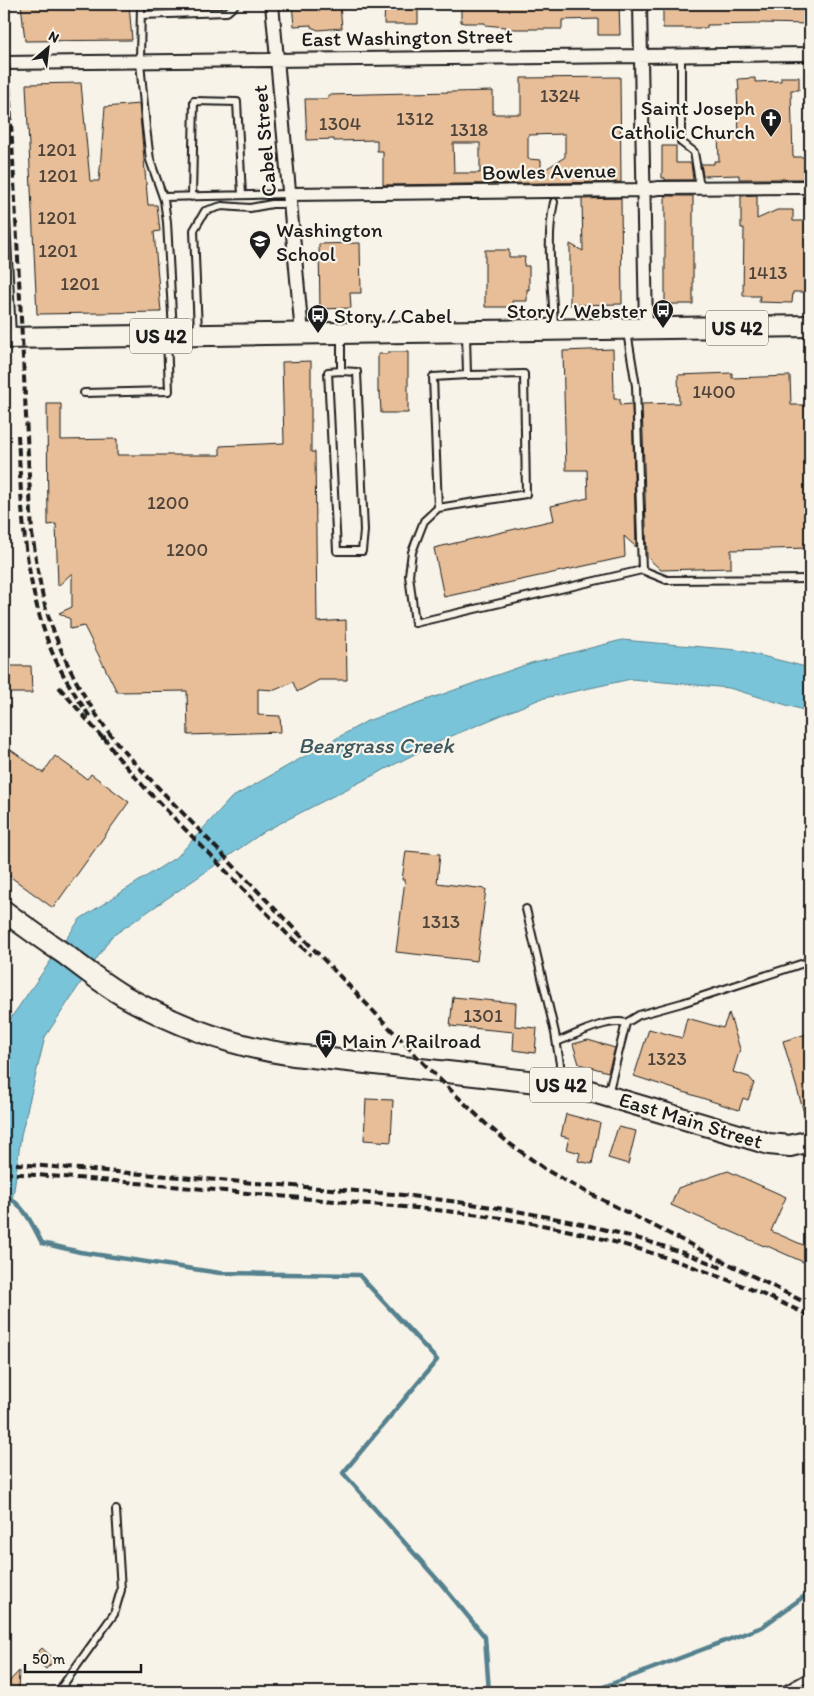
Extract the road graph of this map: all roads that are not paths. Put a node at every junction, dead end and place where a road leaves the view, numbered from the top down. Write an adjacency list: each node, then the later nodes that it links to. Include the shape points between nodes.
1 (141, 4): 5 (lane)
2 (234, 4): 5 (lane, via 227,12)
3 (272, 4): 9 (street, Cabel Street)
4 (640, 4): 7 (street)
5 (141, 15): 10 (lane)
6 (810, 54): 8 (street, East Washington Street)
7 (641, 55): 8 (street, East Washington Street); 9 (street, East Washington Street); 15 (street)
8 (681, 55): 13 (lane, via 681,142 694,152)
9 (276, 59): 10 (street, East Washington Street); 19 (street, Cabel Street)
10 (140, 62): 11 (street, East Washington Street); 17 (lane, via 150,160)
11 (4, 63)
12 (4, 182): 29 (lane)
13 (700, 187): 14 (street, Bowles Avenue); 15 (street, Bowles Avenue)
14 (810, 187)
15 (643, 190): 19 (street, Bowles Avenue); 22 (street)
16 (242, 195): 18 (lane); 18 (lane, via 237,102 194,101); 19 (lane)
17 (163, 197): 18 (lane); 27 (lane, via 167,222)
18 (192, 197)
19 (289, 199): 25 (street, Cabel Street); 28 (lane, via 250,208 222,206 205,211 194,230)
20 (554, 202): 23 (lane, via 550,269)
21 (810, 326): 22 (main road, US 42)
22 (636, 329): 23 (main road, US 42); 34 (lane)
23 (554, 330): 24 (main road, US 42)
24 (466, 332): 26 (main road, US 42); 31 (lane)
25 (302, 334): 26 (main road, US 42); 28 (main road, US 42)
26 (341, 334): 30 (lane)
27 (171, 336): 28 (main road, US 42); 29 (main road, US 42); 32 (lane, via 169,391)
28 (198, 336)
29 (8, 338)
30 (341, 371): 30 (lane, via 357,372 364,532 362,551 337,551 328,372)
31 (468, 375): 33 (lane, via 433,377); 33 (lane, via 524,374 526,494)
32 (84, 393)
33 (438, 508): 34 (lane, via 424,521 412,552 409,575 415,623)
34 (642, 570): 35 (lane, via 667,580)
35 (810, 579)
36 (526, 909): 40 (lane)
37 (4, 911): 41 (main road, East Main Street / US 42, via 121,994 187,1026 233,1043 266,1052)
38 (810, 961): 39 (lane, via 639,1015)
39 (626, 1023): 40 (lane, via 608,1024); 42 (lane)
40 (557, 1042): 41 (lane)
41 (559, 1084): 42 (main road, East Main Street / US 42)
42 (608, 1095): 43 (main road, East Main Street / US 42, via 769,1144 790,1146)
43 (810, 1141)
44 (116, 1510): 46 (lane, via 121,1590 114,1614)
45 (810, 1676): 47 (lane)
46 (58, 1692)
47 (781, 1692)

